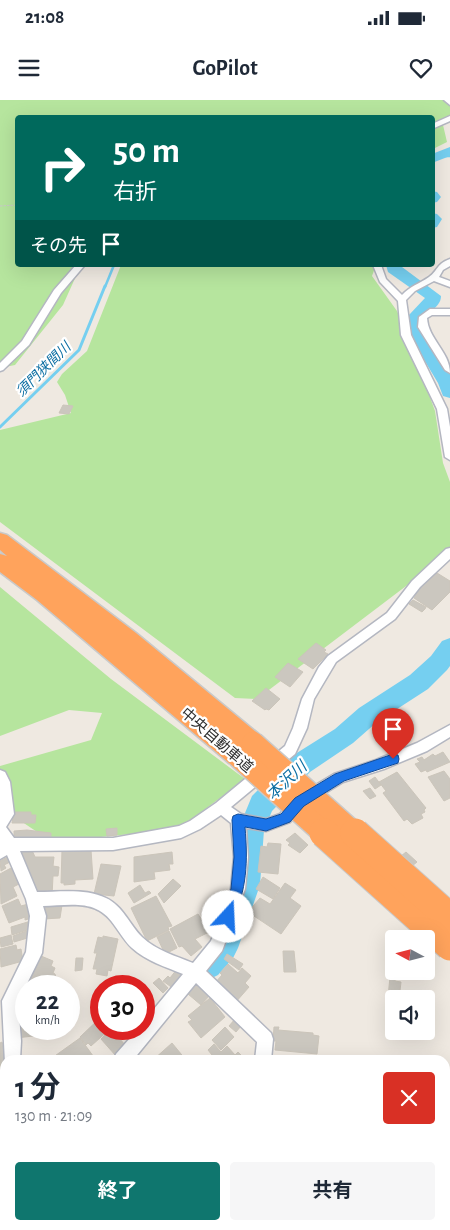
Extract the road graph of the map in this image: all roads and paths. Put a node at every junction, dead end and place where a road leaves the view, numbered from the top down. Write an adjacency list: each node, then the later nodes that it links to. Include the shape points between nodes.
1 (447, 100): 2 (street)
2 (450, 103)
3 (450, 118): 5 (street)
4 (450, 126): 6 (street)
5 (435, 127)
6 (435, 128)
7 (15, 205): 8 (path)
8 (0, 206)
9 (450, 262): 12 (street, via 440,268)
10 (79, 267): 16 (street, via 57,292 26,343)
11 (377, 267): 14 (street, via 384,282)
12 (434, 278): 13 (street); 14 (street, via 412,289)
13 (450, 284)
14 (402, 300): 18 (street, via 406,335 442,409)
15 (450, 312): 17 (street, via 430,312 421,321)
16 (0, 368)
17 (450, 370)
18 (448, 435): 19 (street)
19 (450, 457)
20 (0, 540): 24 (highway, 中央自動車道, via 151,656)
21 (450, 552): 27 (street, via 416,584 391,616 332,659 308,699 290,750)
22 (0, 561): 24 (highway, 中央自動車道)
23 (450, 730): 26 (street, via 422,748 339,778)
24 (245, 749): 33 (highway, 中央自動車道, bridge); 34 (highway, 中央自動車道, bridge)
25 (0, 776): 29 (street, via 7,814)
26 (299, 802): 28 (street, via 285,818 266,825); 33 (street, via 437,917)
27 (221, 807): 28 (street); 31 (street, via 196,826 181,832 113,844)
28 (249, 822): 35 (street, via 238,889 217,946)
29 (0, 825)
30 (0, 830): 31 (street)
31 (5, 848): 32 (street)
32 (33, 899): 35 (street, via 88,899 101,903 113,911 136,942 147,951); 36 (street, via 38,916 34,953 10,1001)
33 (450, 918)
34 (450, 946)
35 (198, 975): 37 (street); 38 (street, via 265,1040)
36 (13, 1055)
37 (126, 1055)
38 (264, 1055)

